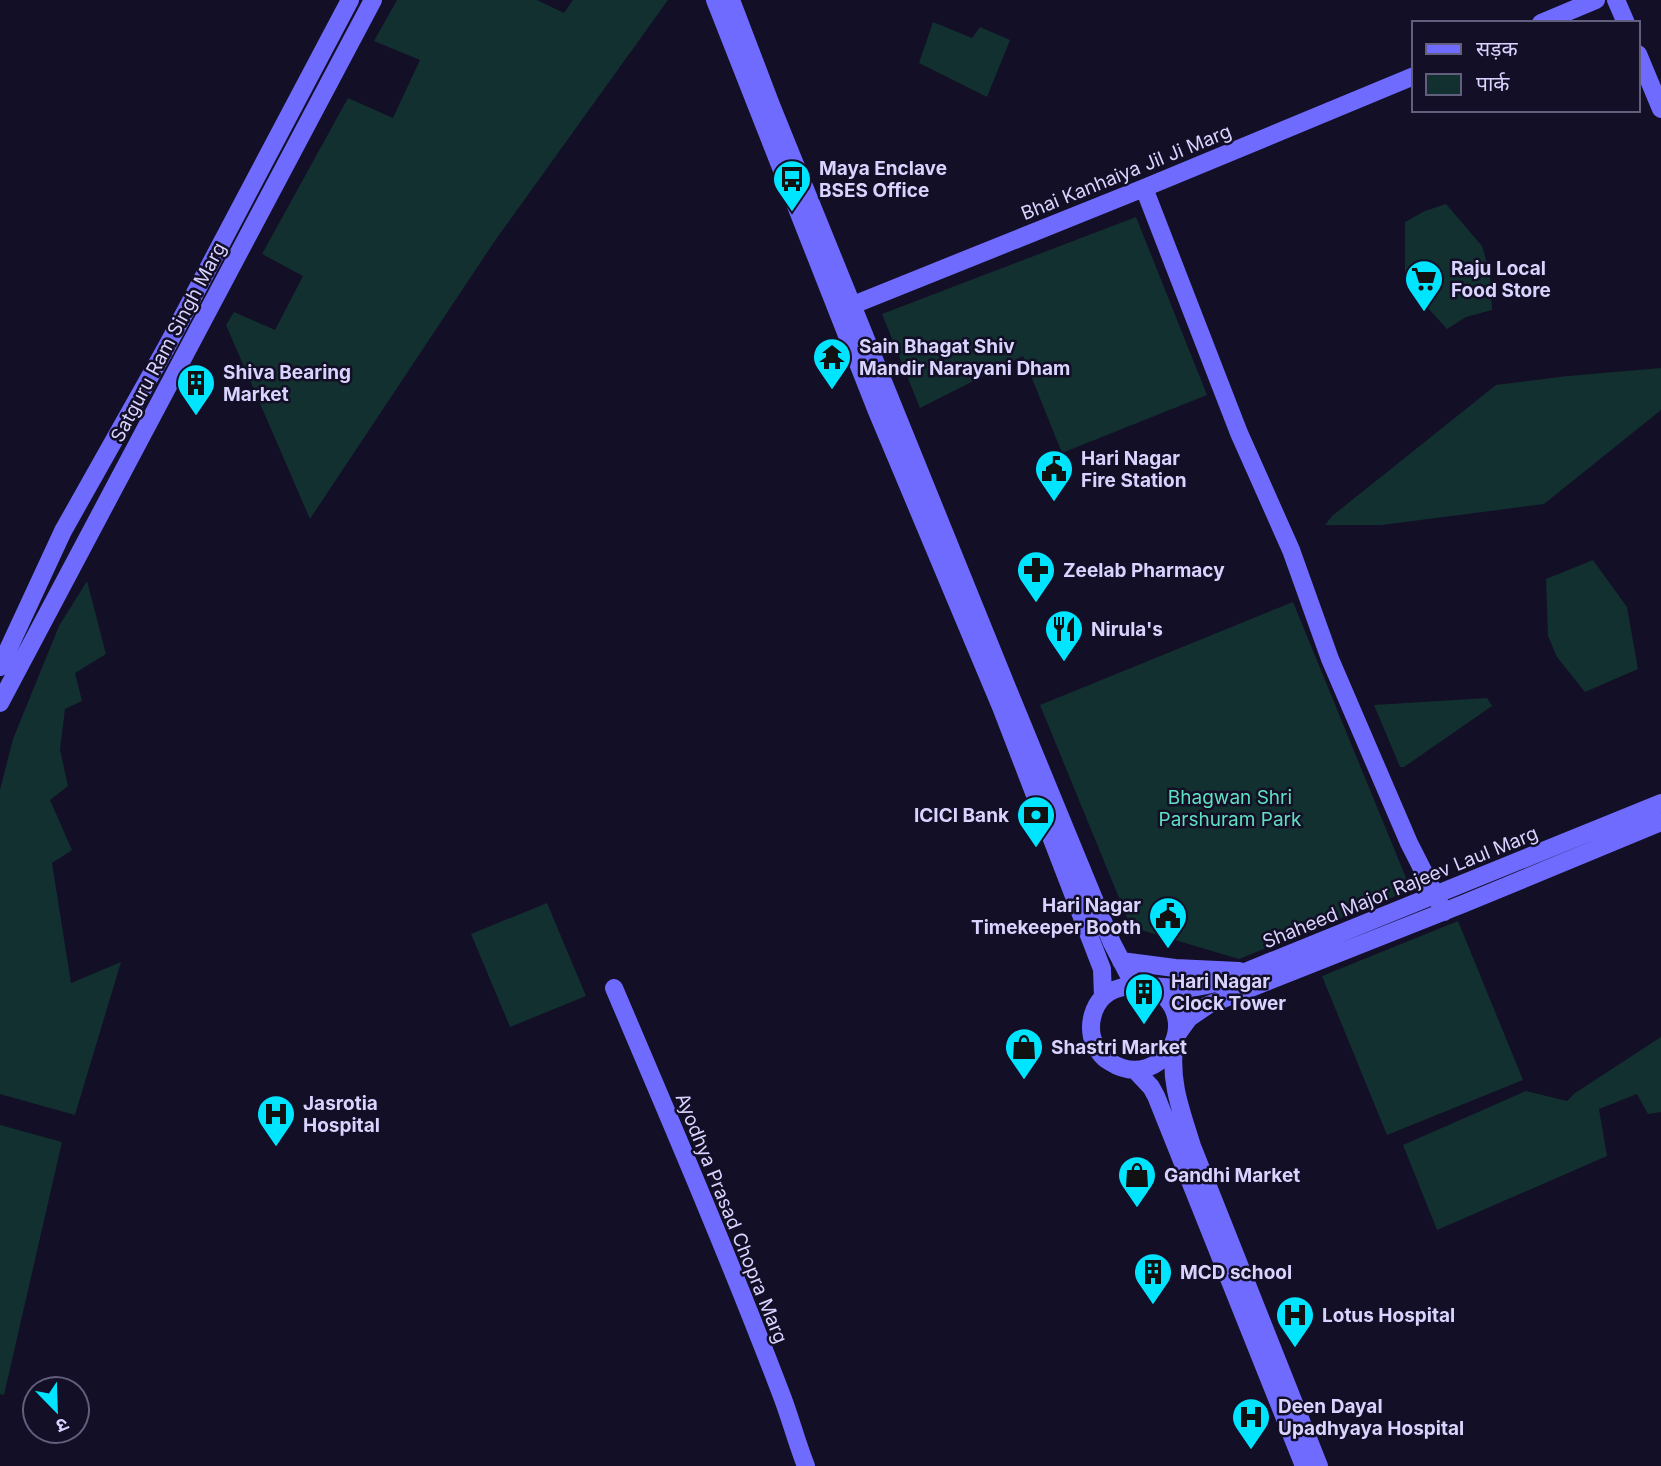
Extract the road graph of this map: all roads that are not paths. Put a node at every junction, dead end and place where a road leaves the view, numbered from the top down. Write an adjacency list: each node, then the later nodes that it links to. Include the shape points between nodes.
1 (350, 0): 14 (street, Satguru Ram Singh Marg, via 166,348 63,531)
2 (373, 0): 15 (street, Satguru Ram Singh Marg)
3 (715, 0): 24 (street, via 881,422 1004,715 1102,969)
4 (731, 0): 13 (street)
5 (1596, 0): 7 (street)
6 (1616, 0): 8 (street)
7 (1546, 21)
8 (1625, 21)
9 (1640, 59): 11 (street)
10 (1412, 77): 12 (street, Bhai Kanhaiya Jil Ji Marg)
11 (1661, 109)
12 (1144, 188): 13 (street, Bhai Kanhaiya Jil Ji Marg); 18 (street, via 1331,659)
13 (853, 305): 20 (street)
14 (0, 667)
15 (0, 704)
16 (1661, 803): 18 (street, Shaheed Major Rajeev Laul Marg)
17 (1661, 822): 19 (street, Shaheed Major Rajeev Laul Marg)
18 (1435, 895): 19 (street); 21 (street, Shaheed Major Rajeev Laul Marg)
19 (1444, 912): 25 (street, Shaheed Major Rajeev Laul Marg, via 1208,1005 1189,1018)
20 (1121, 961): 21 (street); 22 (street)
21 (1246, 972): 22 (street, Shaheed Major Rajeev Laul Marg, via 1190,989)
22 (1142, 987): 24 (street, via 1117,988); 25 (street, via 1168,1000 1177,1023)
23 (614, 988): 27 (street, Ayodhya Prasad Chopra Marg, via 716,1231)
24 (1103, 997): 26 (street, via 1090,1028 1094,1045 1118,1068)
25 (1176, 1039): 26 (street, via 1166,1057 1152,1067); 29 (street, via 1172,1070 1192,1146)
26 (1135, 1070): 28 (street, via 1156,1096)
27 (806, 1466)
28 (1304, 1466)
29 (1319, 1466)

